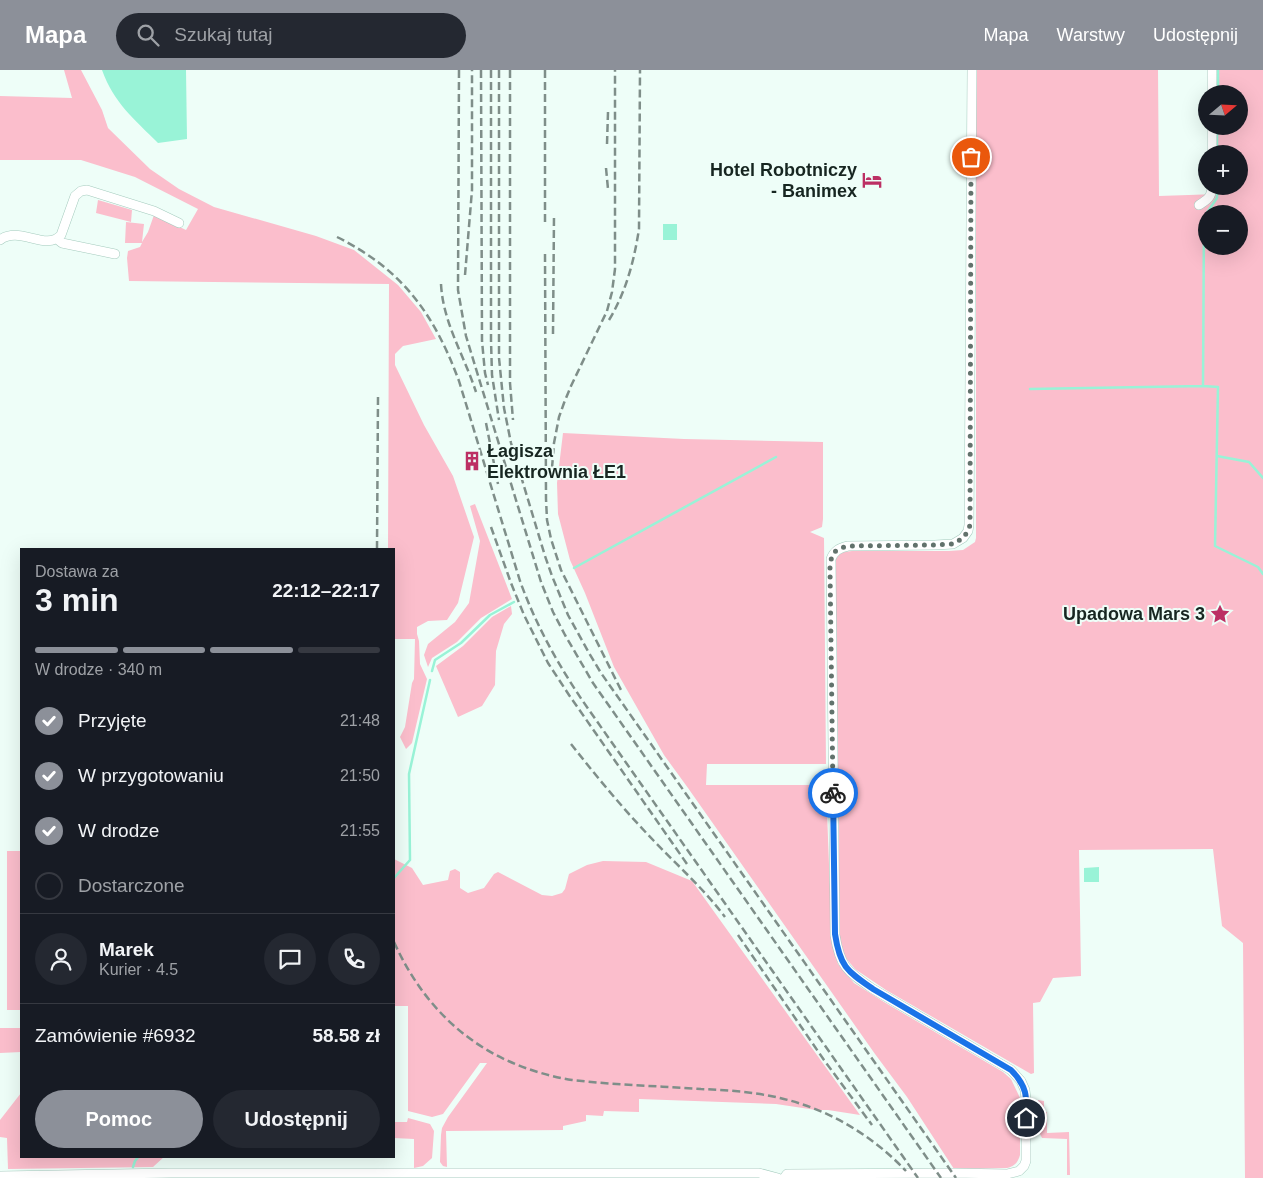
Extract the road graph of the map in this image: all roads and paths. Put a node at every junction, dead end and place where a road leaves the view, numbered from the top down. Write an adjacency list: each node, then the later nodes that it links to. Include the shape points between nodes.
1 (972, 70): 12 (street, via 970,525 963,538 953,544 848,546 832,555 835,934 839,956 854,976 1017,1076 1026,1099 1026,1156 1024,1166 1007,1174 953,1172)
2 (1212, 70): 3 (street)
3 (1212, 85)
4 (1210, 195): 5 (street)
5 (1199, 205)
6 (179, 223): 8 (street, via 154,211 87,190 75,196)
7 (0, 240): 8 (street, via 12,235)
8 (57, 240): 9 (street, via 62,244)
9 (116, 254)
10 (171, 1175): 11 (street); 13 (street, via 759,1173)
11 (0, 1176)
12 (814, 1176): 14 (street, via 788,1174)
13 (778, 1178)
14 (784, 1178)

